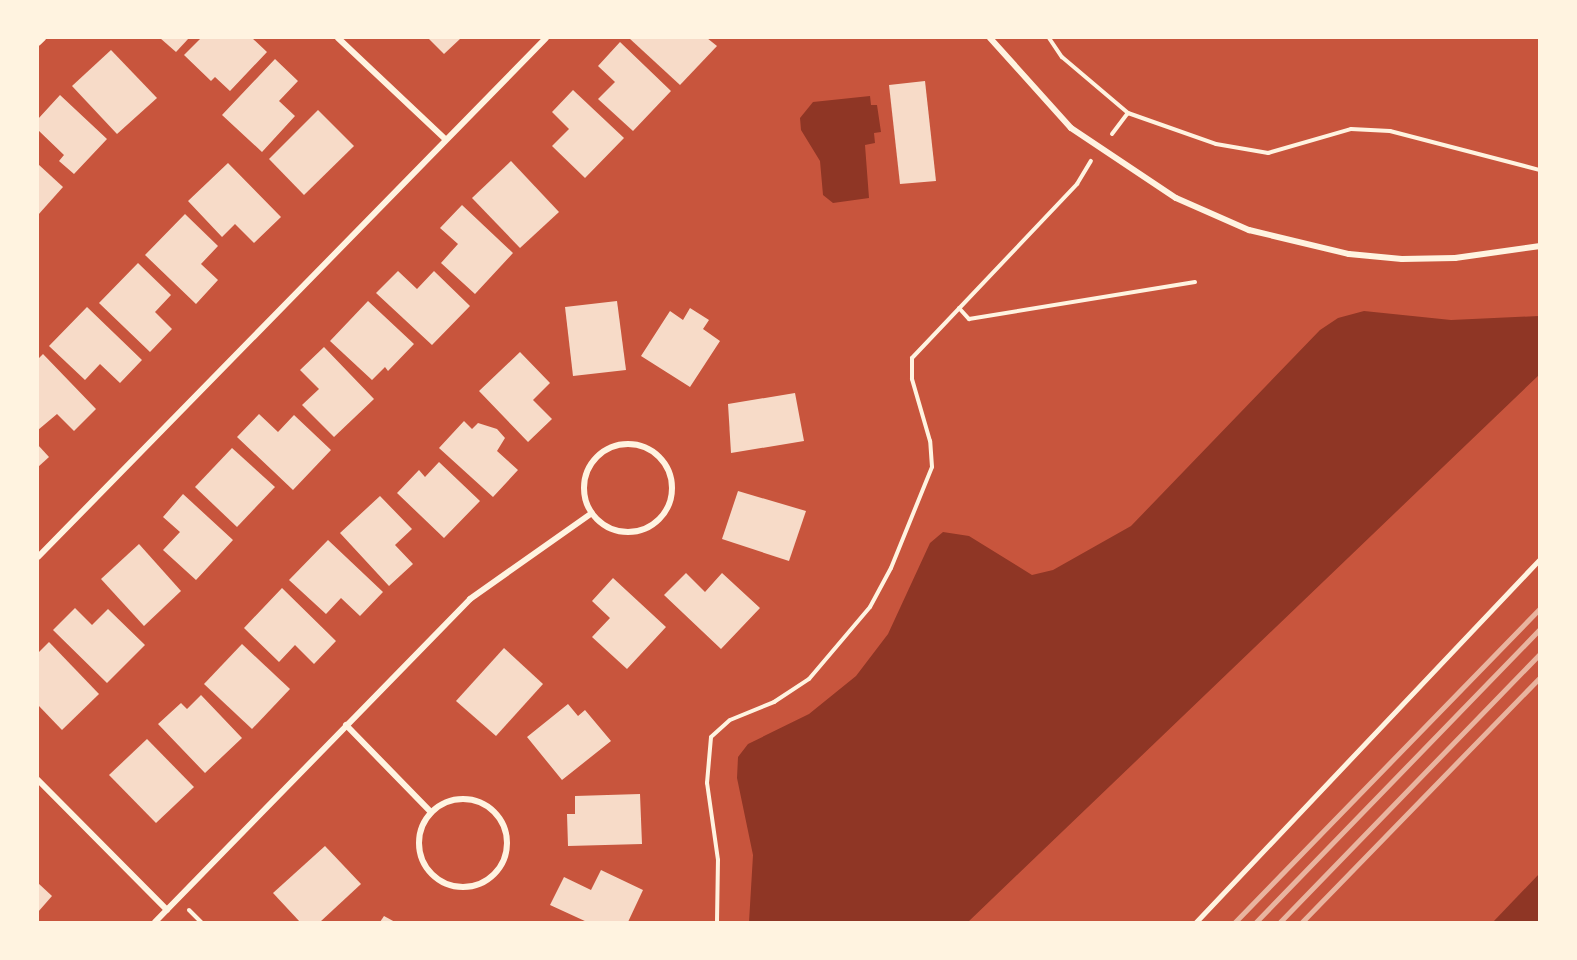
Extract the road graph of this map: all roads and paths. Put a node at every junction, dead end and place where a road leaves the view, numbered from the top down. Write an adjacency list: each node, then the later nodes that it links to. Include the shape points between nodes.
1 (42, 38): 6 (street)
2 (338, 38): 8 (street)
3 (546, 38): 8 (street)
4 (990, 38): 9 (street, via 1068,126)
5 (1049, 38): 7 (path, via 1062,57)
6 (38, 43)
7 (1128, 113): 9 (path); 10 (path, via 1243,151 1289,150 1351,129 1368,129 1419,136)
8 (446, 139): 15 (street)
9 (1100, 149): 11 (street, via 1176,198 1249,230 1298,244 1402,259 1465,257); 13 (path, via 1077,184)
10 (1539, 170)
11 (1539, 246)
12 (1195, 282): 13 (path, via 969,319)
13 (958, 308): 22 (path, via 912,358 912,379 930,441 932,467 891,568 870,607 809,679 774,702 730,720 711,737 707,783 720,886)
14 (592, 513): 14 (street, via 604,525 620,531 638,531 654,524 666,512 672,496 671,479 664,463 652,451 636,445 619,445 603,452 591,464 584,480 585,497); 17 (street, via 470,599)
15 (38, 557)
16 (1539, 559): 23 (lane)
17 (346, 725): 19 (street); 20 (street)
18 (38, 780): 20 (street)
19 (431, 812): 19 (street, via 422,827 419,844 422,861 432,875 447,884 464,887 481,884 495,874 504,859 507,842 504,826 494,812 479,802 462,799)
20 (167, 910): 21 (street)
21 (155, 922)
22 (717, 922)
23 (1196, 922)

